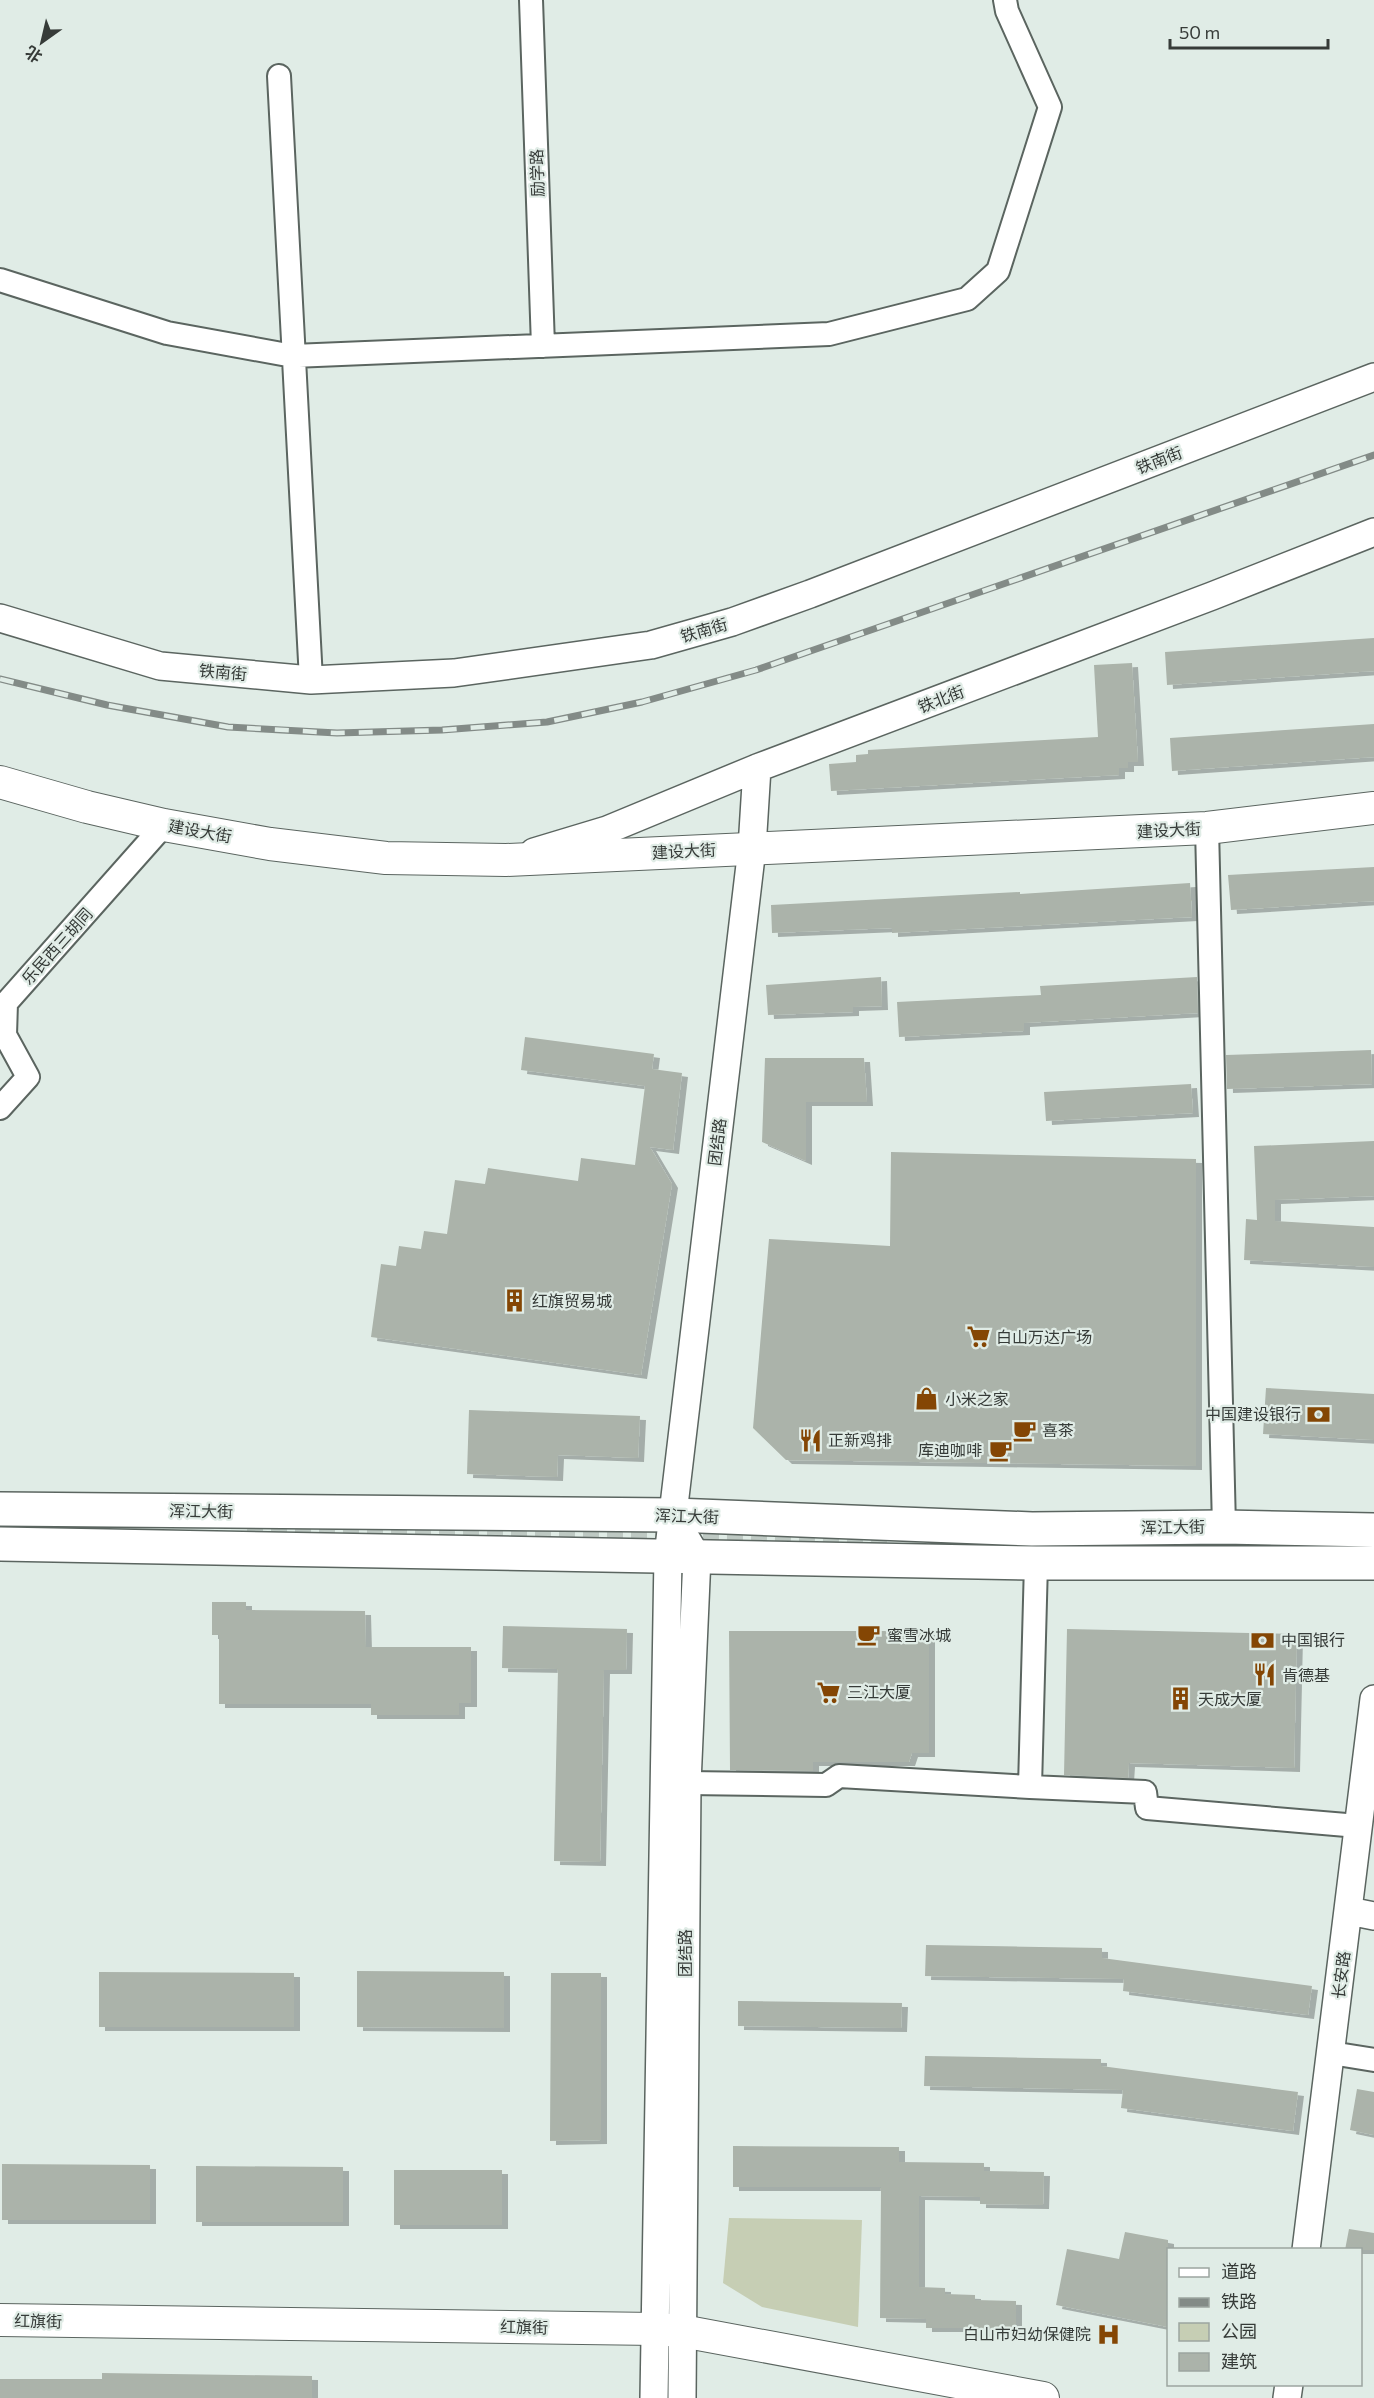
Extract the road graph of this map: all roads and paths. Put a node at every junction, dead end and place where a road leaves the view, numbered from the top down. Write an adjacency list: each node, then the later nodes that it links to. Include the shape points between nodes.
1 (531, 0): 5 (street, 励学路)
2 (1005, 0): 5 (street, via 1006,11 1050,107 998,272 967,299 830,334)
3 (279, 76): 6 (street)
4 (0, 280): 6 (street, via 167,333)
5 (543, 346): 6 (street)
6 (293, 356): 10 (street)
7 (1374, 377): 10 (street, 铁南街, via 732,622 651,645 547,661 454,673)
8 (1374, 532): 11 (street, 铁北街)
9 (0, 618): 10 (street, 铁南街, via 160,666)
10 (311, 680)
11 (757, 768): 16 (street, 团结路); 17 (street, 铁北街, via 607,830)
12 (0, 782): 14 (main road, 建设大街)
13 (1374, 808): 15 (main road, 建设大街)
14 (164, 825): 17 (main road, 建设大街, via 270,844 386,858); 18 (street, 乐民西三胡同, via 6,1003 5,1035 28,1077)
15 (1207, 828): 16 (main road, 建设大街); 21 (street)
16 (752, 848): 17 (main road, 建设大街); 20 (street, 团结路)
17 (506, 860)
18 (0, 1108)
19 (0, 1509): 20 (main road, 浑江大街)
20 (674, 1515): 21 (main road, 浑江大街, via 1032,1529); 24 (street, 团结路)
21 (1224, 1527): 22 (main road, 浑江大街)
22 (1374, 1530)
23 (0, 1544): 24 (main road)
24 (682, 1556): 25 (main road); 28 (street, 团结路); 36 (street, 团结路)
25 (1036, 1563): 26 (main road); 29 (street)
26 (1374, 1563)
27 (1374, 1700): 30 (street, 长安路)
28 (687, 1783): 29 (street, via 826,1785 839,1776); 36 (street, 团结路)
29 (1029, 1787): 30 (street, via 1145,1792 1147,1808)
30 (1358, 1826): 31 (street, 长安路)
31 (1361, 1913): 32 (street, 长安路)
32 (1331, 2053): 33 (street); 34 (street, 长安路)
33 (1374, 2060)
34 (1306, 2248)
35 (0, 2320): 36 (main road, 红旗街)
36 (669, 2330): 37 (street, 团结路); 38 (street, 团结路); 39 (main road, 红旗街)
37 (654, 2398)
38 (681, 2398)
39 (1043, 2398)

